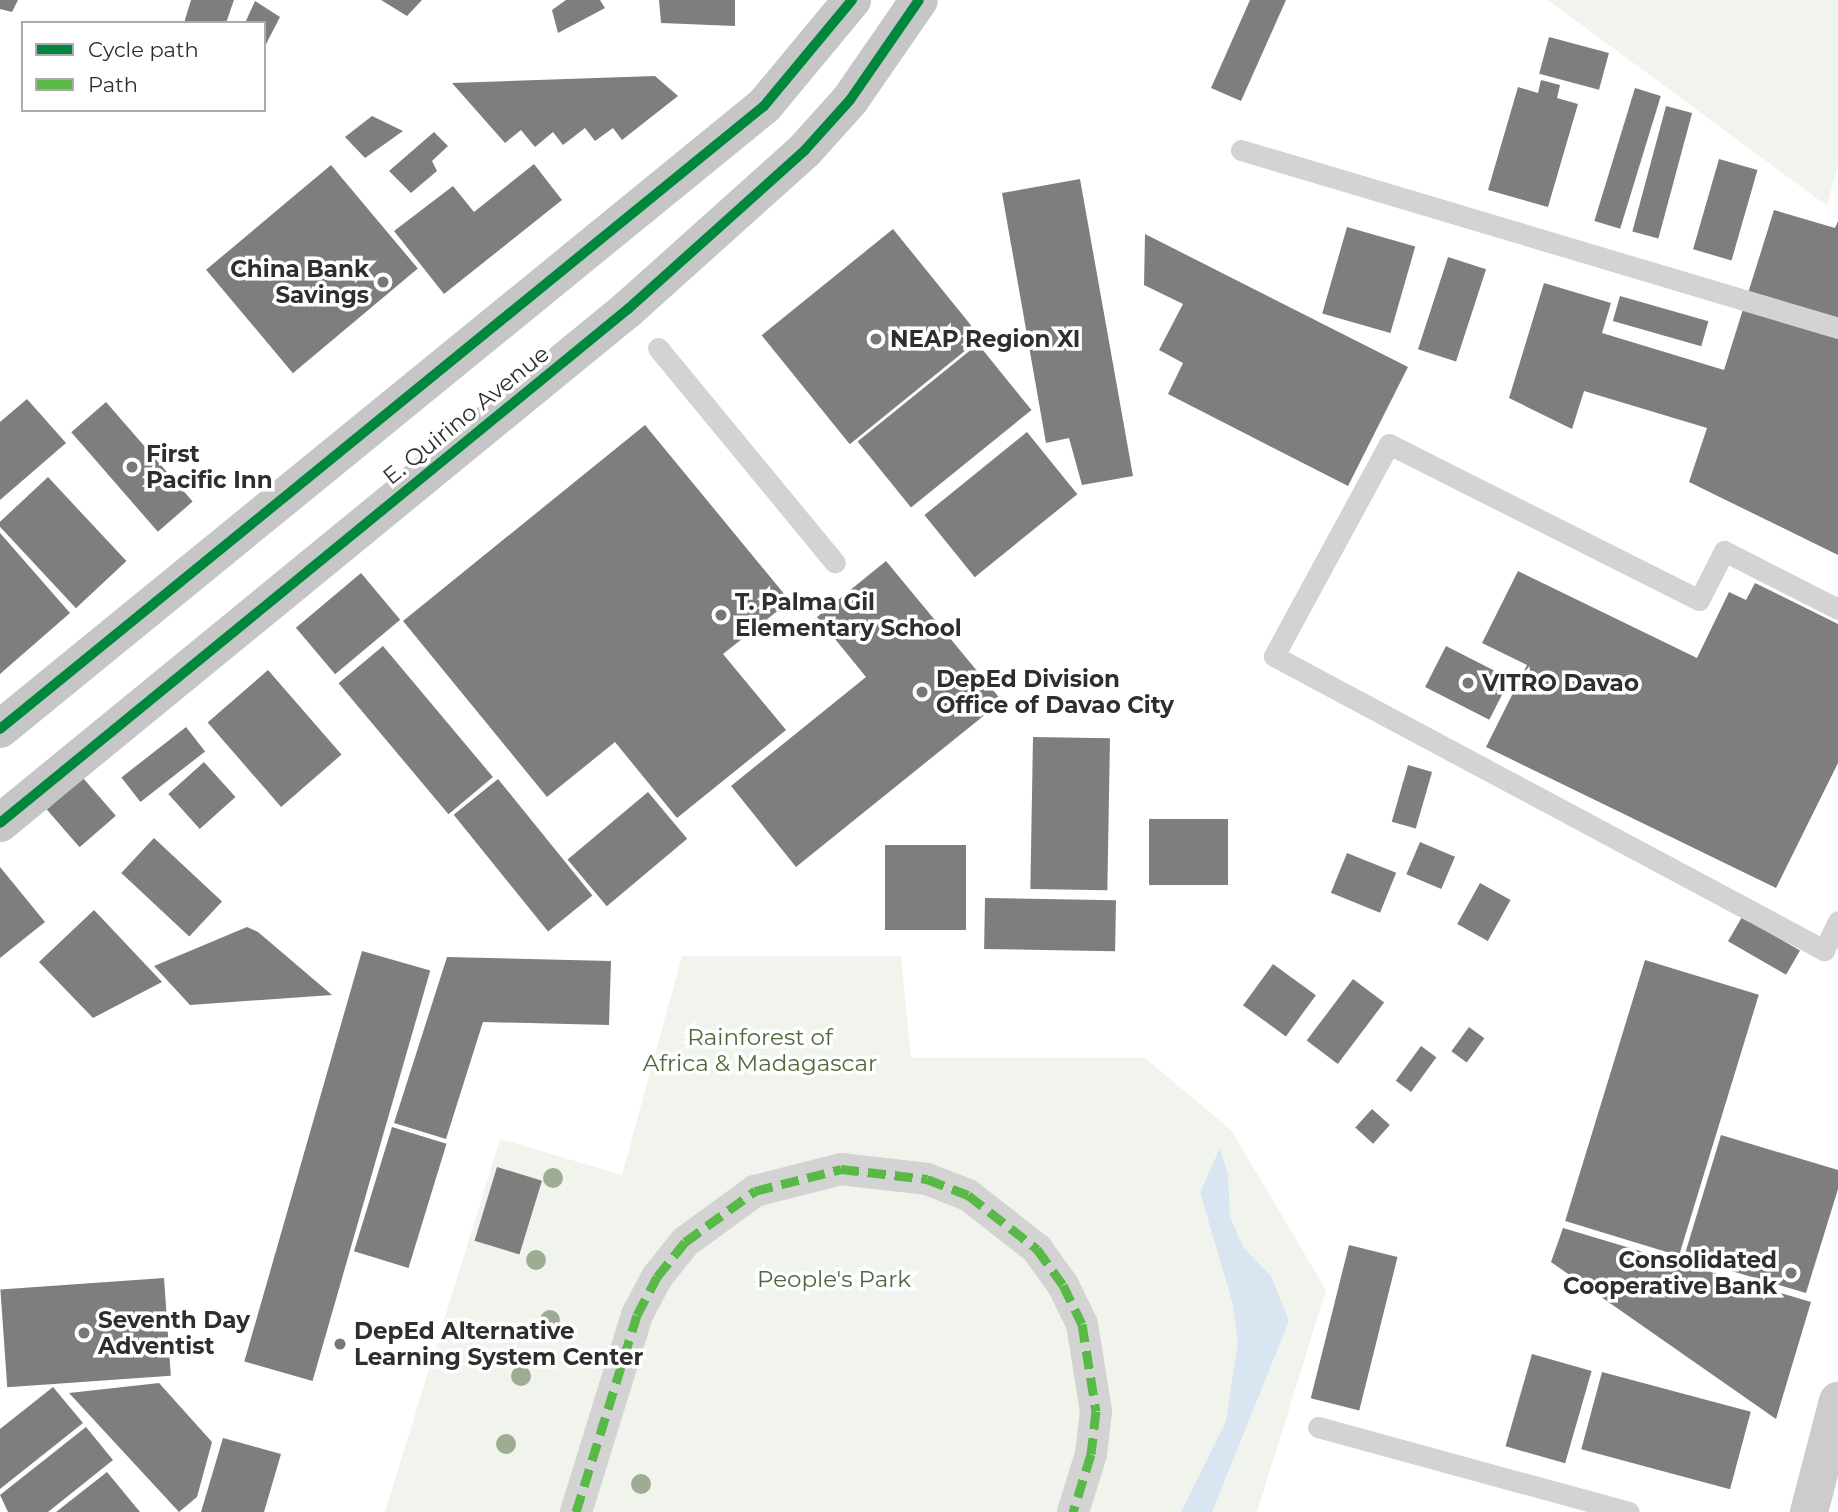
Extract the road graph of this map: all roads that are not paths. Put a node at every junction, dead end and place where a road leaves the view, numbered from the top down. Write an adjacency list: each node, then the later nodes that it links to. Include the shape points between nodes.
1 (852, 0): 8 (main road, via 764,106)
2 (919, 0): 9 (main road, E. Quirino Avenue, via 850,100 805,149 628,309)
3 (1241, 150): 4 (lane)
4 (1838, 328)
5 (658, 348): 6 (lane)
6 (835, 564)
7 (1838, 609): 10 (lane, via 1724,551 1699,600 1390,444 1274,656 1824,950)
8 (0, 729)
9 (0, 823)
10 (1838, 921)
11 (1838, 1401): 13 (main road)
12 (1318, 1427): 14 (lane)
13 (1831, 1457): 18 (main road)
14 (1561, 1503): 17 (lane)
15 (576, 1512): 16 (street, via 637,1315 671,1259 718,1213 755,1191 841,1169 906,1174 968,1195 1029,1242 1063,1285 1084,1335 1096,1410 1091,1454)
16 (1073, 1512)
17 (1629, 1512)
18 (1809, 1512)

